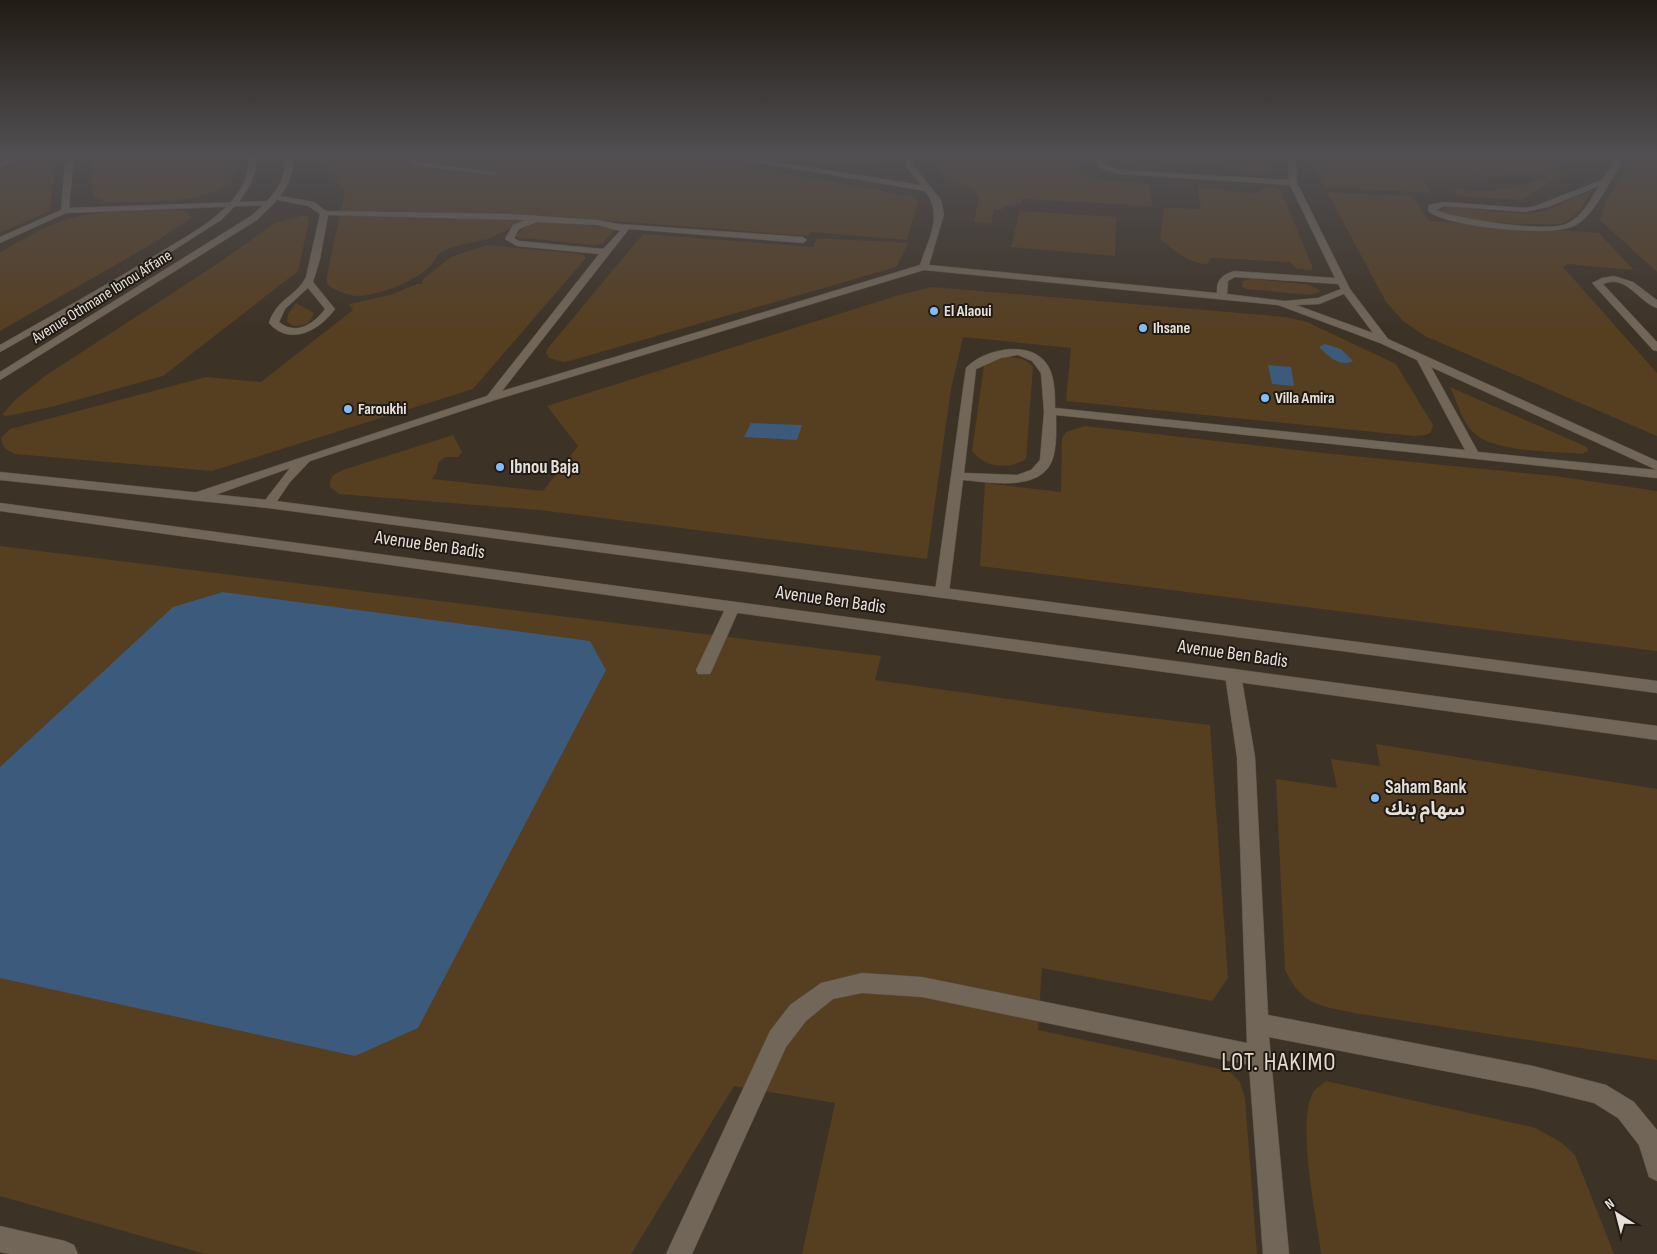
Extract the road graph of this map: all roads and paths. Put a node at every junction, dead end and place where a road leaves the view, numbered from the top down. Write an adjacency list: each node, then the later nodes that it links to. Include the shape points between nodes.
1 (64, 212): 11 (street)
2 (224, 212): 23 (street, Avenue Othmane Ibnou Affane, via 202,230 122,280)
3 (261, 212): 25 (street, Avenue Othmane Ibnou Affane)
4 (939, 212): 14 (street)
5 (1307, 212): 15 (street)
6 (1433, 212): 7 (street, via 1447,219 1564,228 1577,223)
7 (1588, 212)
8 (324, 213): 9 (street); 16 (street, via 324,227)
9 (541, 218): 10 (street); 13 (street, via 516,227 509,239 517,243)
10 (619, 226): 12 (street); 13 (street, via 625,230)
11 (0, 240)
12 (803, 240)
13 (605, 252): 26 (street)
14 (924, 267): 18 (street); 26 (street)
15 (1342, 281): 17 (street); 18 (street, via 1234,274 1224,279)
16 (308, 282): 16 (street, via 276,312 274,323 281,331 292,333 309,328 322,322 330,309)
17 (1346, 290): 19 (street, via 1320,301); 21 (street)
18 (1222, 296): 19 (street)
19 (1280, 302): 21 (street)
20 (1657, 305): 22 (street, via 1642,289 1628,283 1611,280 1597,283)
21 (1384, 341): 24 (street)
22 (1657, 348)
23 (0, 349)
24 (1422, 359): 28 (street); 30 (street)
25 (0, 378)
26 (491, 398): 29 (street)
27 (1049, 411): 28 (street); 33 (street, via 1047,458 1031,476 1012,479); 33 (street, via 1048,376 1043,364 1033,357 1016,352 995,354 970,368)
28 (1474, 456): 31 (street)
29 (310, 457): 34 (street); 35 (street, via 286,479)
30 (1657, 466)
31 (1657, 474)
32 (0, 476): 34 (street, Avenue Ben Badis)
33 (957, 476): 37 (street)
34 (196, 497): 35 (street, Avenue Ben Badis)
35 (268, 504): 37 (street, Avenue Ben Badis)
36 (0, 507): 38 (street, Avenue Ben Badis)
37 (942, 592): 41 (street, Avenue Ben Badis)
38 (733, 607): 39 (street); 40 (street, Avenue Ben Badis)
39 (704, 670)
40 (1233, 674): 42 (street, Avenue Ben Badis); 43 (street, via 1246,757)
41 (1657, 687)
42 (1657, 733)
43 (1258, 1024): 44 (street); 45 (street, via 1533,1077 1598,1093 1626,1110 1649,1139)
44 (1259, 1056): 48 (street, via 922,986 862,983 828,990 798,1013 778,1039); 49 (street)
45 (1657, 1169)
46 (0, 1239): 47 (street)
47 (66, 1254)
48 (680, 1254)
49 (1276, 1254)

